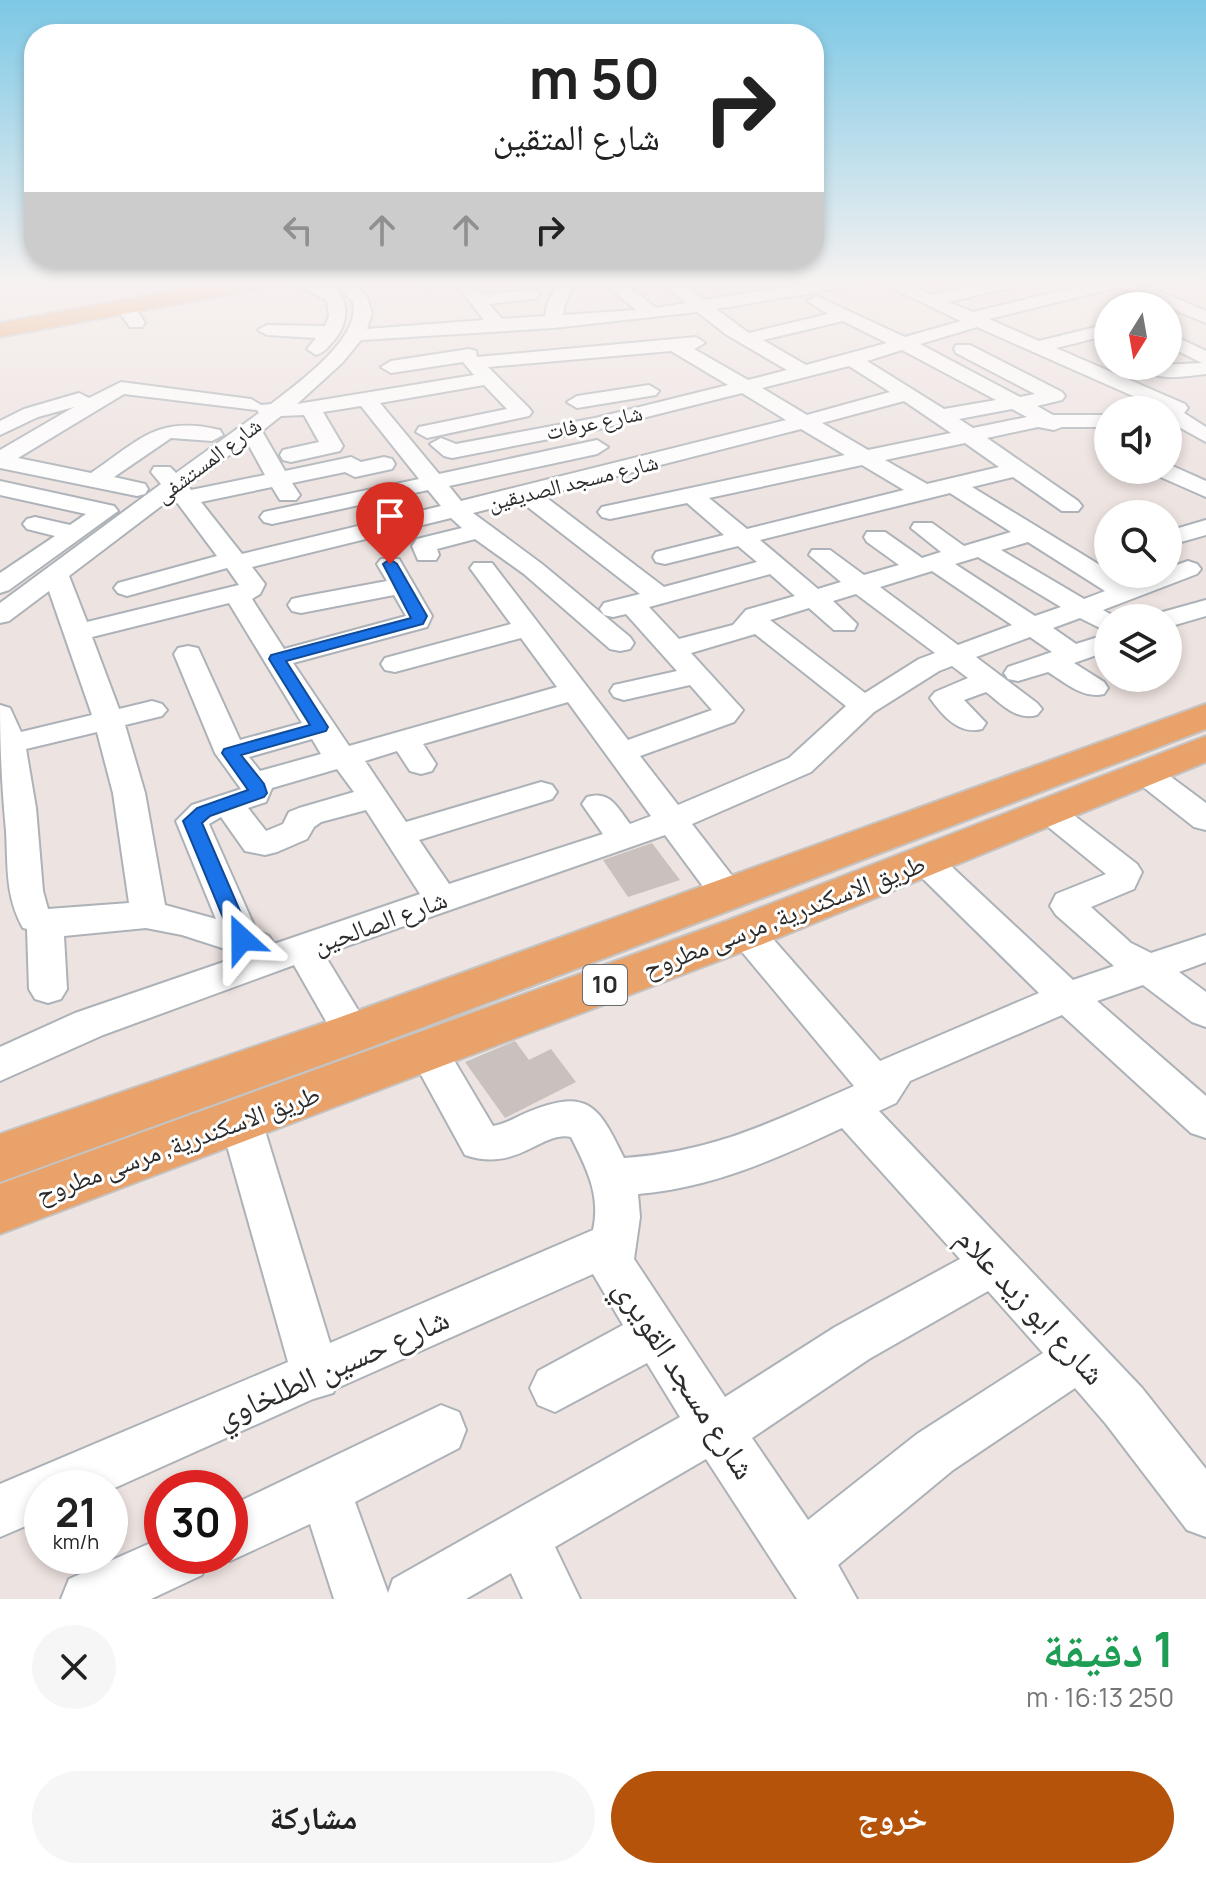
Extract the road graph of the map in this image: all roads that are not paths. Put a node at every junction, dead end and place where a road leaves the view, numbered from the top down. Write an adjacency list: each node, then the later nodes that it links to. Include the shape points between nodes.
1 (329, 356): 43 (street, شارع المستشفى, via 317,375)
2 (581, 356): 12 (street)
3 (652, 356): 19 (street)
4 (701, 356): 28 (street)
5 (776, 356): 21 (street)
6 (847, 356): 13 (street)
7 (863, 356): 13 (street, شارع عرفات)
8 (928, 356): 22 (street)
9 (976, 356): 15 (street)
10 (1011, 356): 15 (street)
11 (1061, 356): 18 (street)
12 (554, 358): 14 (street); 30 (street)
13 (853, 359): 21 (street, شارع عرفات); 33 (street)
14 (473, 361): 16 (street); 32 (street); 52 (street, via 522,412)
15 (989, 362): 22 (street); 38 (street, via 1053,393)
16 (391, 367)
17 (1206, 368): 20 (street)
18 (1094, 369)
19 (669, 370)
20 (1182, 370)
21 (803, 371): 28 (street, شارع عرفات); 29 (street)
22 (962, 372): 26 (street); 38 (street)
23 (1113, 380): 31 (street)
24 (1134, 380): 34 (street)
25 (692, 381): 30 (street)
26 (934, 381)
27 (1206, 383): 34 (street)
28 (744, 385): 39 (street, شارع عرفات); 40 (street)
29 (831, 386)
30 (570, 389): 54 (street)
31 (1086, 391)
32 (417, 392): 37 (street); 52 (street)
33 (908, 394): 45 (street); 49 (street, شارع مسجد الصديقين)
34 (1150, 394): 35 (street)
35 (1153, 396)
36 (219, 400): 43 (street); 51 (street); 60 (street, via 129,387)
37 (367, 400): 41 (street); 72 (street)
38 (1019, 403): 45 (street); 48 (street)
39 (666, 406): 44 (street, شارع عرفات); 47 (street)
40 (780, 406): 42 (street); 49 (street)
41 (311, 409): 43 (street); 66 (street, via 331,447)
42 (755, 412)
43 (255, 414): 58 (street, شارع المستشفى); 66 (street); 71 (street, شارع المستشفى)
44 (631, 415): 54 (street, شارع عرفات); 61 (street, via 661,440)
45 (941, 416): 53 (street)
46 (1182, 416): 57 (street)
47 (688, 420)
48 (1048, 420): 50 (street); 53 (street); 55 (street)
49 (806, 421): 62 (street, شارع مسجد الصديقين); 63 (street)
50 (1094, 421)
51 (179, 430): 56 (street); 58 (street)
52 (440, 434): 54 (street, شارع عرفات, via 452,451)
53 (969, 435): 63 (street); 67 (street)
54 (596, 436): 72 (street)
55 (1084, 442)
56 (148, 443): 58 (street); 64 (street)
57 (1205, 443)
58 (198, 445): 71 (street, شارع المستشفى)
59 (764, 446): 68 (street)
60 (6, 447): 70 (street, via 14,474 84,488)
61 (636, 447)
62 (687, 453): 74 (street); 79 (street, شارع مسجد الصديقين)
63 (866, 456): 68 (street); 78 (street)
64 (122, 462): 70 (street); 71 (street)
65 (384, 464): 66 (street)
66 (272, 468): 71 (street); 82 (street)
67 (1016, 469): 73 (street); 80 (street)
68 (795, 471): 74 (street); 85 (street)
69 (1182, 477): 75 (street)
70 (97, 481): 77 (street)
71 (172, 481): 77 (street, شارع المستشفى); 98 (street); 107 (street, شارع المستشفى)
72 (433, 481): 82 (street); 83 (street)
73 (952, 484): 78 (street); 95 (street)
74 (728, 485): 87 (street)
75 (1204, 486)
76 (0, 488): 81 (street)
77 (137, 489): 81 (street, شارع المستشفى)
78 (923, 492): 85 (street)
79 (526, 494): 83 (street, شارع مسجد الصديقين); 116 (street)
80 (1070, 506)
81 (106, 511): 94 (street, شارع المستشفى)
82 (298, 511): 88 (street)
83 (457, 511): 93 (street); 98 (street, شارع مسجد الصديقين)
84 (610, 512): 87 (street)
85 (848, 512): 87 (street)
86 (759, 514): 87 (street)
87 (717, 516): 90 (street); 101 (street); 104 (street)
88 (272, 517)
89 (35, 524): 94 (street)
90 (639, 526)
91 (1206, 527): 96 (street)
92 (923, 528): 102 (street)
93 (479, 531): 99 (street, via 426,544); 105 (street)
94 (74, 533): 109 (street, شارع المستشفى)
95 (1029, 534): 102 (street); 112 (street)
96 (1182, 535)
97 (876, 537): 102 (street)
98 (229, 554): 103 (street); 110 (street); 113 (street, via 252,586)
99 (427, 555)
100 (821, 555): 108 (street)
101 (665, 557)
102 (948, 557): 108 (street); 111 (street); 118 (street)
103 (146, 562)
104 (776, 565): 114 (street); 116 (street)
105 (533, 569): 122 (street); 127 (street, شارع ابو زيد علام, via 488,575)
106 (1187, 569): 112 (street, شارع الصالحين)
107 (56, 574): 120 (street, شارع المستشفى); 128 (street)
108 (858, 583): 114 (street); 133 (street)
109 (0, 585)
110 (127, 588)
111 (979, 591): 115 (street); 126 (street)
112 (1125, 592): 118 (street, شارع الصالحين)
113 (240, 593): 128 (street); 135 (street)
114 (814, 598): 123 (street); 124 (street)
115 (950, 598)
116 (645, 600): 122 (street); 131 (street)
117 (301, 605): 135 (street, via 396,575 419,616 415,623)
118 (1080, 607): 125 (street); 126 (street, شارع الصالحين)
119 (1206, 608): 121 (street)
120 (1, 612)
121 (1182, 615)
122 (589, 616): 129 (street)
123 (751, 618): 131 (street, via 743,631); 143 (street)
124 (844, 624)
125 (1094, 624)
126 (1031, 626): 133 (street, شارع الصالحين); 134 (street)
127 (526, 628): 136 (street); 141 (street, شارع ابو زيد علام)
128 (79, 632): 147 (street)
129 (620, 643)
130 (1094, 645): 134 (street)
131 (674, 649): 138 (street)
132 (188, 654): 153 (street)
133 (954, 655): 139 (street); 143 (street, شارع الصالحين, via 903,679)
134 (1064, 658): 137 (street); 140 (street)
135 (277, 659): 149 (street)
136 (395, 664)
137 (1018, 673)
138 (698, 675): 142 (street); 152 (street, via 725,704 724,716)
139 (989, 680): 144 (street); 148 (street, via 945,698)
140 (1094, 688)
141 (573, 691): 152 (street, شارع ابو زيد علام); 154 (street, via 481,704 412,751)
142 (624, 691)
143 (864, 706): 163 (street, شارع الصالحين, via 800,765)
144 (1027, 709)
145 (152, 710): 147 (street)
146 (1206, 716): 170 (main road, طريق الاسكندرية, مرسى مطروح / 10)
147 (109, 721): 150 (street); 171 (street, via 129,793)
148 (971, 723)
149 (320, 727): 153 (street); 154 (street)
150 (4, 735): 164 (street)
151 (1206, 748): 155 (main road, طريق الاسكندرية, مرسى مطروح / 10)
152 (622, 752): 163 (street, شارع ابو زيد علام)
153 (230, 753): 156 (street)
154 (344, 757): 156 (street); 158 (street)
155 (1144, 772): 161 (main road, طريق الاسكندرية, مرسى مطروح / 10); 162 (street)
156 (254, 783): 159 (street, via 258,793)
157 (541, 792): 165 (street)
158 (373, 797): 159 (street, via 305,817 295,831 265,844 257,843); 165 (street)
159 (228, 804): 173 (street, via 196,816 193,826)
160 (598, 804): 166 (street)
161 (1047, 810): 167 (main road, طريق الاسكندرية, مرسى مطروح / 10); 176 (street, via 1125,872 1122,881 1068,906 1118,952)
162 (1206, 819)
163 (674, 820): 166 (street, شارع الصالحين); 170 (street, شارع ابو زيد علام)
164 (10, 825): 168 (street)
165 (399, 835): 169 (street)
166 (624, 839): 169 (street, شارع الصالحين)
167 (925, 861): 170 (main road, طريق الاسكندرية, مرسى مطروح / 10); 178 (street)
168 (11, 865): 172 (street, via 23,880 31,912)
169 (441, 899): 175 (street, شارع الصالحين)
170 (737, 914): 180 (main road, طريق الاسكندرية, مرسى مطروح / 10); 181 (main road, طريق الاسكندرية, مرسى مطروح / 10); 183 (street, شارع ابو زيد علام)
171 (149, 915): 172 (street); 173 (street)
172 (45, 923): 177 (street)
173 (242, 939): 175 (street)
174 (1206, 948): 176 (street)
175 (289, 955): 180 (street); 182 (street, شارع الصالحين, via 89,1024)
176 (1147, 968): 178 (street); 179 (street)
177 (48, 989)
178 (1067, 997): 183 (street, via 896,1070); 185 (street)
179 (1206, 1012)
180 (353, 1033): 186 (main road, طريق الاسكندرية, مرسى مطروح / 10)
181 (428, 1051): 184 (main road, طريق الاسكندرية, مرسى مطروح / 10); 187 (street, شارع مسجد القويري, via 480,1142 499,1144 574,1117 586,1125)
182 (0, 1065)
183 (865, 1099): 187 (street, via 707,1165); 190 (street, شارع ابو زيد علام)
184 (241, 1121): 188 (main road, طريق الاسكندرية, مرسى مطروح / 10); 193 (street)
185 (1206, 1121)
186 (0, 1158)
187 (611, 1178): 189 (street, شارع مسجد القويري, via 618,1208)
188 (0, 1209)
189 (609, 1245): 191 (street, شارع مسجد القويري, via 612,1265); 193 (street, شارع حسين الطلخاوي)
190 (994, 1265): 192 (street, شارع ابو زيد علام); 195 (street, via 858,1337)
191 (655, 1333): 194 (street); 195 (street, شارع مسجد القويري)
192 (1079, 1359): 201 (street, شارع ابو زيد علام, via 1124,1406); 205 (street, via 1010,1398 872,1498)
193 (316, 1376): 197 (street, شارع حسين الطلخاوي)
194 (555, 1388)
195 (716, 1429): 203 (street); 205 (street, شارع مسجد القويري)
196 (441, 1430): 198 (street)
197 (97, 1470)
198 (325, 1490): 202 (street); 207 (street)
199 (24, 1501): 200 (street)
200 (0, 1511)
201 (1206, 1511)
202 (248, 1526)
203 (522, 1537): 208 (street); 209 (street)
204 (152, 1574): 206 (street)
205 (816, 1580)
206 (120, 1592)
207 (362, 1599)
208 (413, 1599)
209 (552, 1599)

